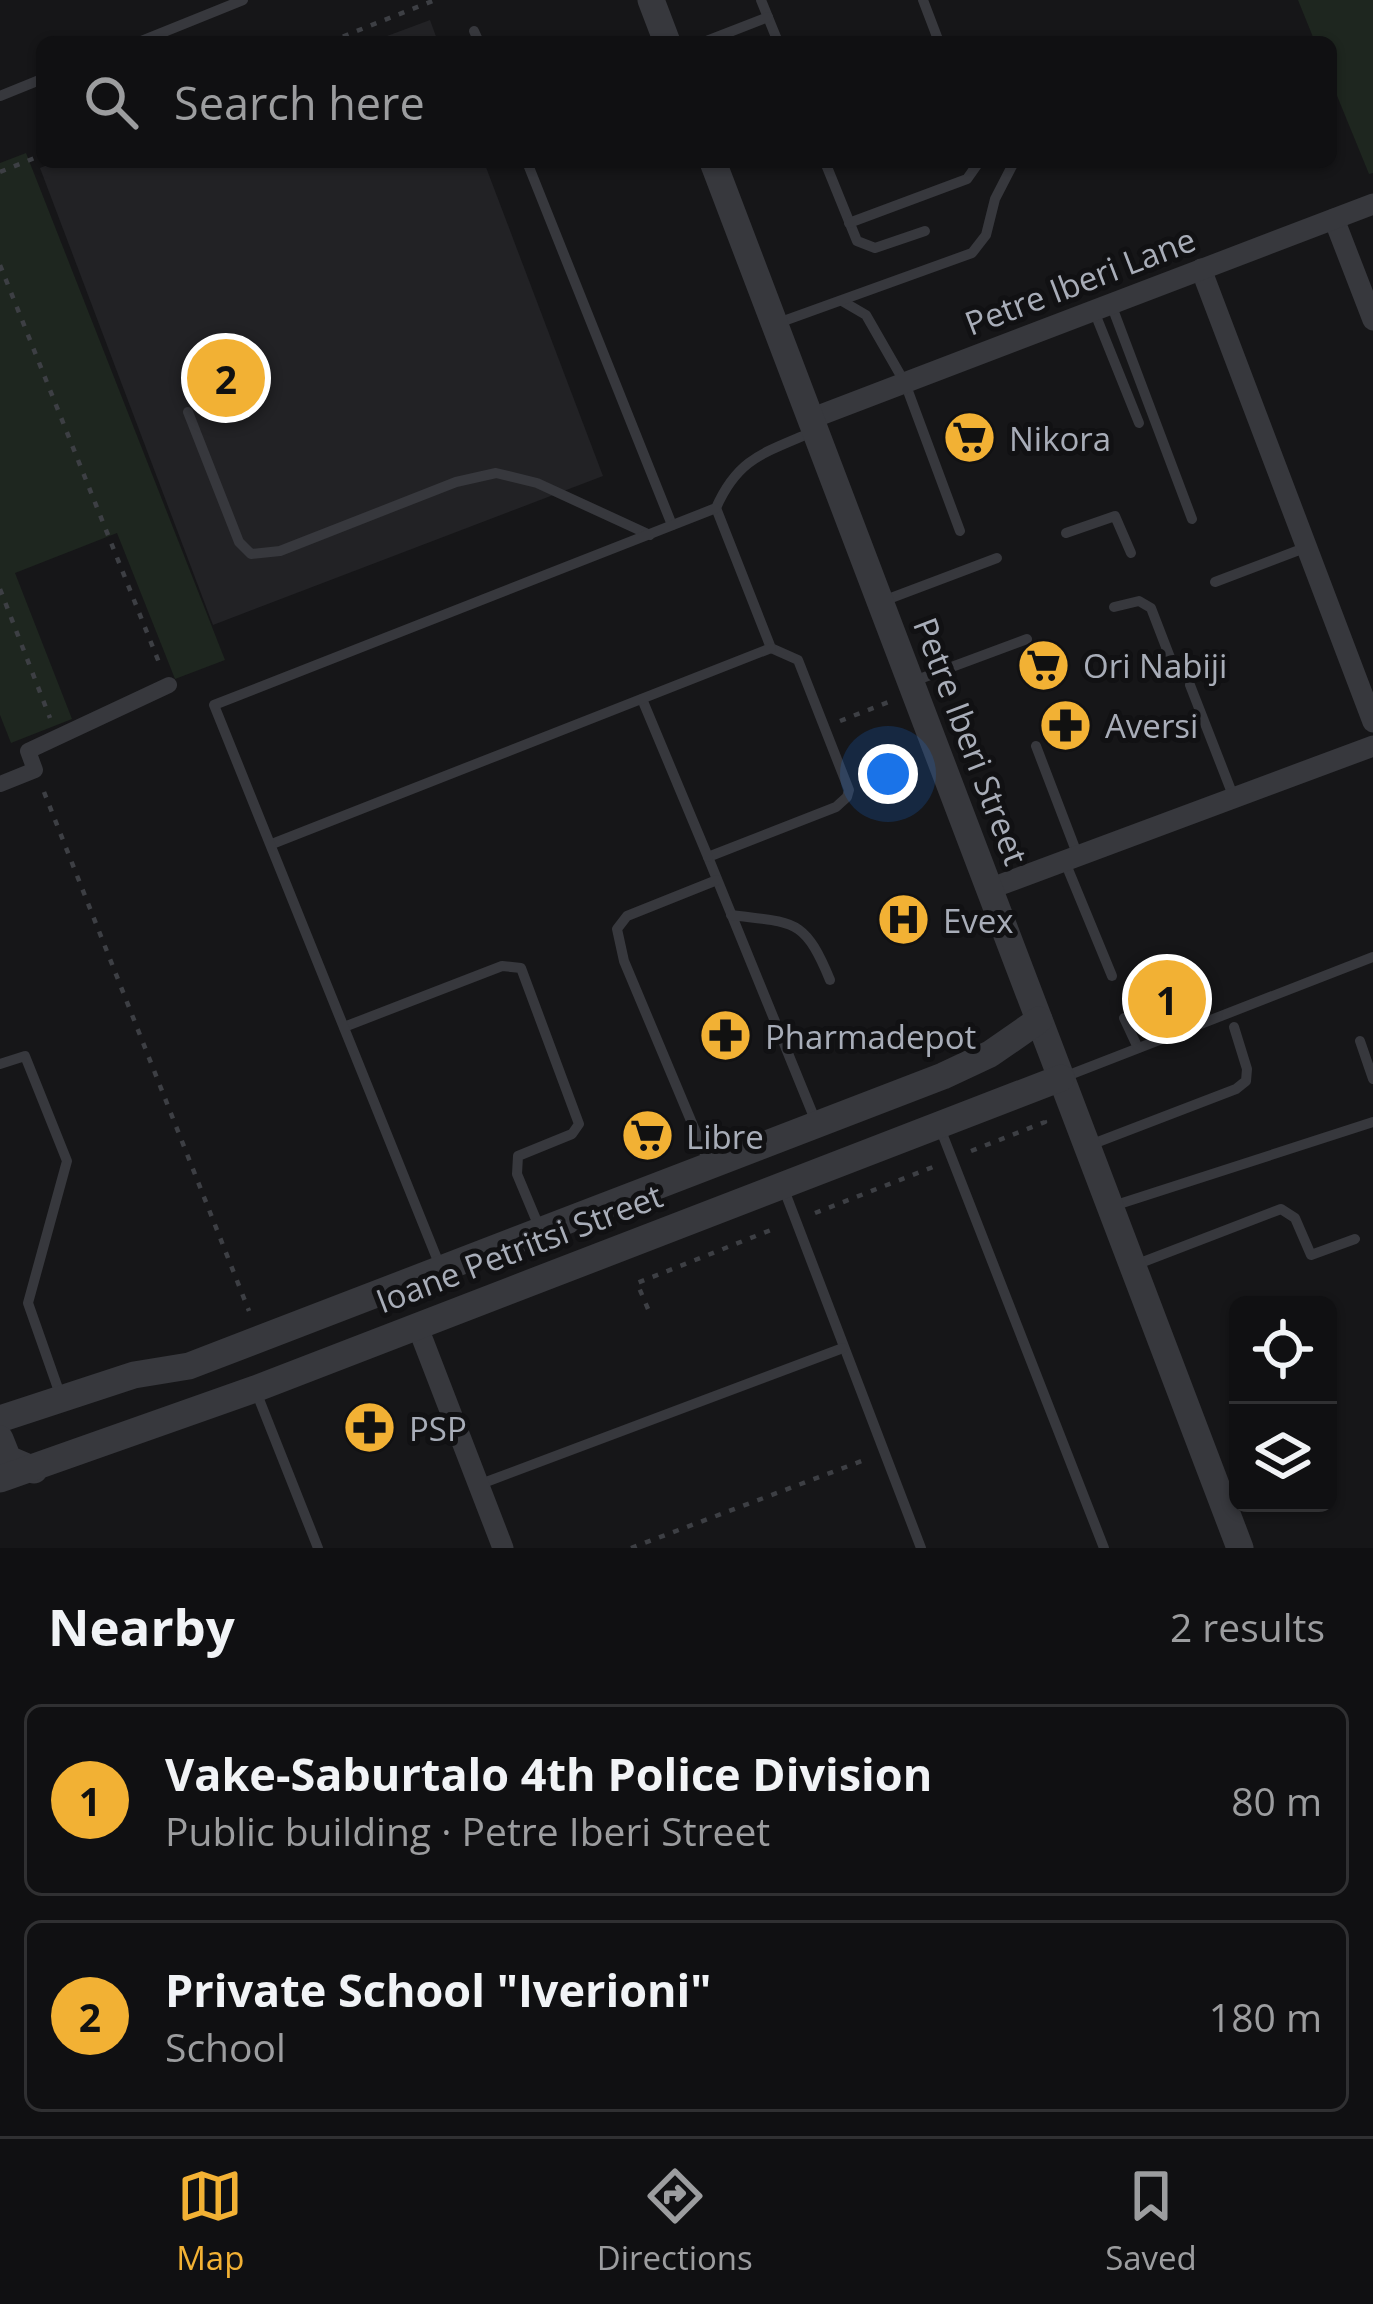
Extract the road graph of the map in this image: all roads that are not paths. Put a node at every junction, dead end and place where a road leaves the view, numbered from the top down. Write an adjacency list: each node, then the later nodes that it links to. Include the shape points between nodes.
1 (243, 0): 6 (lane)
2 (651, 0): 7 (street)
3 (761, 0): 5 (lane)
4 (922, 0): 10 (lane)
5 (768, 17): 8 (lane); 9 (lane)
6 (154, 36)
7 (665, 36)
8 (719, 36)
9 (776, 36)
10 (937, 36)
11 (36, 82): 12 (lane)
12 (0, 96)
13 (529, 168): 33 (lane)
14 (714, 168): 26 (street, Petre Iberi Street)
15 (827, 168): 20 (lane)
16 (975, 168): 20 (lane, via 967,179)
17 (1011, 168): 23 (lane, via 973,253)
18 (1373, 204): 19 (street, Petre Iberi Lane)
19 (1334, 219): 22 (street, Petre Iberi Lane); 25 (street)
20 (849, 224): 21 (lane, via 857,241 875,248)
21 (925, 231)
22 (1201, 269): 24 (street, Petre Iberi Lane); 37 (street)
23 (842, 301): 26 (lane); 27 (lane, via 866,315)
24 (1103, 308): 27 (street, Petre Iberi Lane); 29 (lane); 32 (lane)
25 (1373, 320)
26 (774, 324): 30 (street, Petre Iberi Street)
27 (905, 383): 30 (street, Petre Iberi Lane); 34 (lane)
28 (188, 412): 36 (lane, via 239,542 251,554 280,551 496,473 537,483)
29 (1139, 423)
30 (813, 425): 31 (lane, via 729,478); 41 (street, Petre Iberi Street)
31 (716, 508): 33 (lane); 44 (lane)
32 (1192, 519)
33 (673, 525): 36 (lane)
34 (960, 531)
35 (1066, 533): 38 (lane, via 1115,516)
36 (650, 535): 55 (lane, via 214,705)
37 (1307, 547): 40 (lane); 50 (street)
38 (1131, 553)
39 (997, 558): 41 (lane)
40 (1215, 582)
41 (880, 602): 48 (street, Petre Iberi Street)
42 (1114, 607): 45 (lane, via 1139,601 1151,608)
43 (1028, 639): 48 (lane)
44 (771, 648): 49 (lane); 56 (lane, via 798,660 847,797)
45 (1171, 660)
46 (1190, 685): 54 (lane)
47 (169, 686): 53 (street, via 28,752 35,770)
48 (902, 692): 59 (street, Petre Iberi Street)
49 (642, 699): 55 (lane); 56 (lane)
50 (1373, 722)
51 (1036, 746): 57 (lane)
52 (1373, 746): 54 (street)
53 (0, 784)
54 (1234, 798): 57 (street)
55 (272, 844): 66 (lane)
56 (708, 857): 58 (lane)
57 (1072, 859): 59 (street); 62 (lane)
58 (717, 880): 60 (lane); 77 (lane, via 627,916 617,929)
59 (989, 889): 65 (street, Petre Iberi Street)
60 (731, 914): 63 (lane, via 793,922 815,944); 75 (lane)
61 (1373, 957): 69 (lane)
62 (1112, 976)
63 (830, 980)
64 (1124, 1018): 69 (lane)
65 (1039, 1021): 71 (street, Petre Iberi Street); 75 (street, Ioane Petritsi Street, via 990,1054)
66 (344, 1027): 80 (lane, via 502,966 521,968 579,1124 518,1156 517,1174); 82 (lane)
67 (1234, 1027): 76 (lane, via 1246,1081)
68 (1360, 1041): 72 (lane)
69 (1138, 1048): 71 (lane)
70 (0, 1064): 90 (lane, via 25,1056 68,1161 28,1303)
71 (1061, 1078): 74 (street, Ioane Petritsi Street); 76 (street, Petre Iberi Street)
72 (1373, 1079)
73 (1373, 1122): 79 (lane)
74 (939, 1125): 78 (street, Ioane Petritsi Street); 100 (lane)
75 (817, 1126): 77 (street, Ioane Petritsi Street)
76 (1087, 1147): 79 (street, Petre Iberi Street)
77 (710, 1166): 80 (street, Ioane Petritsi Street)
78 (783, 1185): 84 (street, Ioane Petritsi Street); 86 (lane)
79 (1110, 1207): 83 (street, Petre Iberi Street)
80 (540, 1231): 82 (street, Ioane Petritsi Street)
81 (1355, 1239): 83 (lane, via 1311,1255 1295,1218 1281,1209)
82 (453, 1265): 84 (street); 87 (street, Ioane Petritsi Street)
83 (1132, 1266): 101 (street, Petre Iberi Street)
84 (480, 1301): 85 (street, Ioane Petritsi Street)
85 (417, 1325): 89 (street, Ioane Petritsi Street); 96 (street)
86 (843, 1348): 96 (lane); 99 (lane)
87 (189, 1366): 88 (street, Ioane Petritsi Street); 91 (street, via 170,1387 176,1403)
88 (134, 1375): 90 (street, Ioane Petritsi Street); 93 (street, via 151,1382 160,1408)
89 (255, 1389): 91 (street, Ioane Petritsi Street); 97 (lane)
90 (62, 1400): 92 (street, Ioane Petritsi Street)
91 (205, 1407): 93 (street, Ioane Petritsi Street)
92 (4, 1427): 94 (street, via 8,1459)
93 (150, 1427): 94 (street, Ioane Petritsi Street)
94 (34, 1470): 95 (street, Ioane Petritsi Street)
95 (0, 1479)
96 (478, 1485): 98 (street)
97 (318, 1548)
98 (502, 1548)
99 (921, 1548)
100 (1104, 1548)
101 (1240, 1548)

